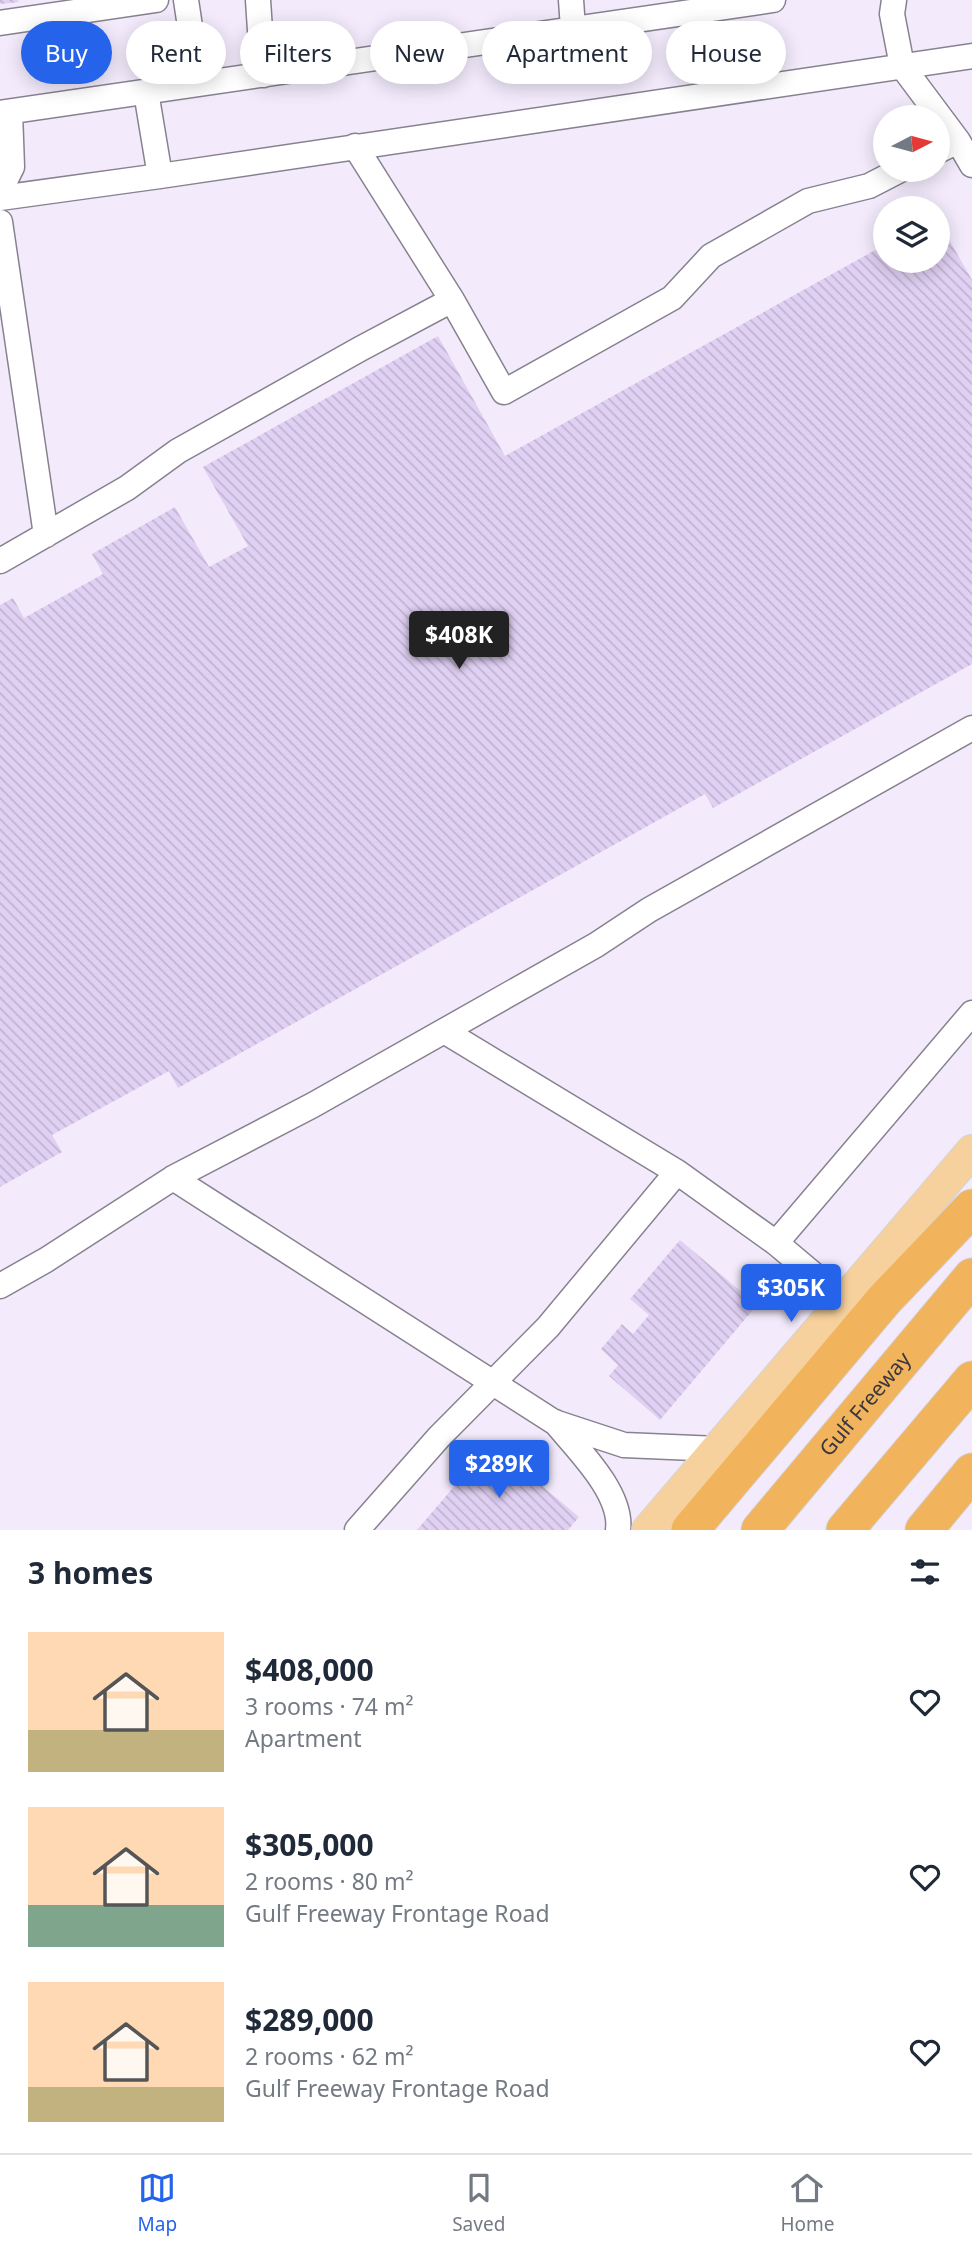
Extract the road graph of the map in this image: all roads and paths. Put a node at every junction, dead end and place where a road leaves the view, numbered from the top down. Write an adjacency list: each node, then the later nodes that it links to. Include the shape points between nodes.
1 (156, 0): 11 (street)
2 (186, 0): 17 (street)
3 (258, 0): 8 (street)
4 (571, 0): 9 (street)
5 (774, 0): 7 (street)
6 (894, 0): 15 (street, via 892,14)
7 (650, 9): 10 (street)
8 (259, 21)
9 (572, 21)
10 (601, 21)
11 (0, 23)
12 (482, 42): 14 (street)
13 (972, 56): 15 (street)
14 (356, 61)
15 (902, 66): 19 (street); 21 (street)
16 (240, 78): 17 (street)
17 (195, 85): 18 (street)
18 (146, 92): 20 (street); 24 (street)
19 (924, 105)
20 (5, 112): 26 (street, via 12,167)
21 (355, 146): 24 (street); 29 (street)
22 (950, 148): 23 (street)
23 (972, 165)
24 (160, 176): 27 (street)
25 (877, 182): 29 (street, via 808,201 784,214 711,256 672,298 504,391)
26 (0, 191)
27 (0, 198)
28 (0, 222): 30 (street)
29 (452, 300): 30 (street, via 178,451)
30 (46, 536): 31 (street)
31 (0, 561)
32 (972, 728): 34 (street)
33 (972, 1013): 39 (street)
34 (444, 1031): 36 (street); 37 (street)
35 (972, 1151): 42 (main road)
36 (677, 1172): 39 (street); 44 (street, via 548,1327)
37 (173, 1178): 41 (street); 44 (street)
38 (972, 1208): 51 (highway, via 885,1299)
39 (776, 1243): 42 (street)
40 (972, 1277): 52 (highway, Gulf Freeway)
41 (0, 1286)
42 (845, 1301): 46 (main road)
43 (972, 1380): 53 (highway)
44 (492, 1384): 45 (street); 48 (street)
45 (554, 1422): 46 (street, via 624,1445); 49 (street, via 601,1476 620,1518)
46 (718, 1448): 50 (main road)
47 (972, 1472): 54 (highway)
48 (357, 1530)
49 (618, 1530)
50 (648, 1530)
51 (690, 1530)
52 (760, 1530)
53 (845, 1530)
54 (924, 1530)

